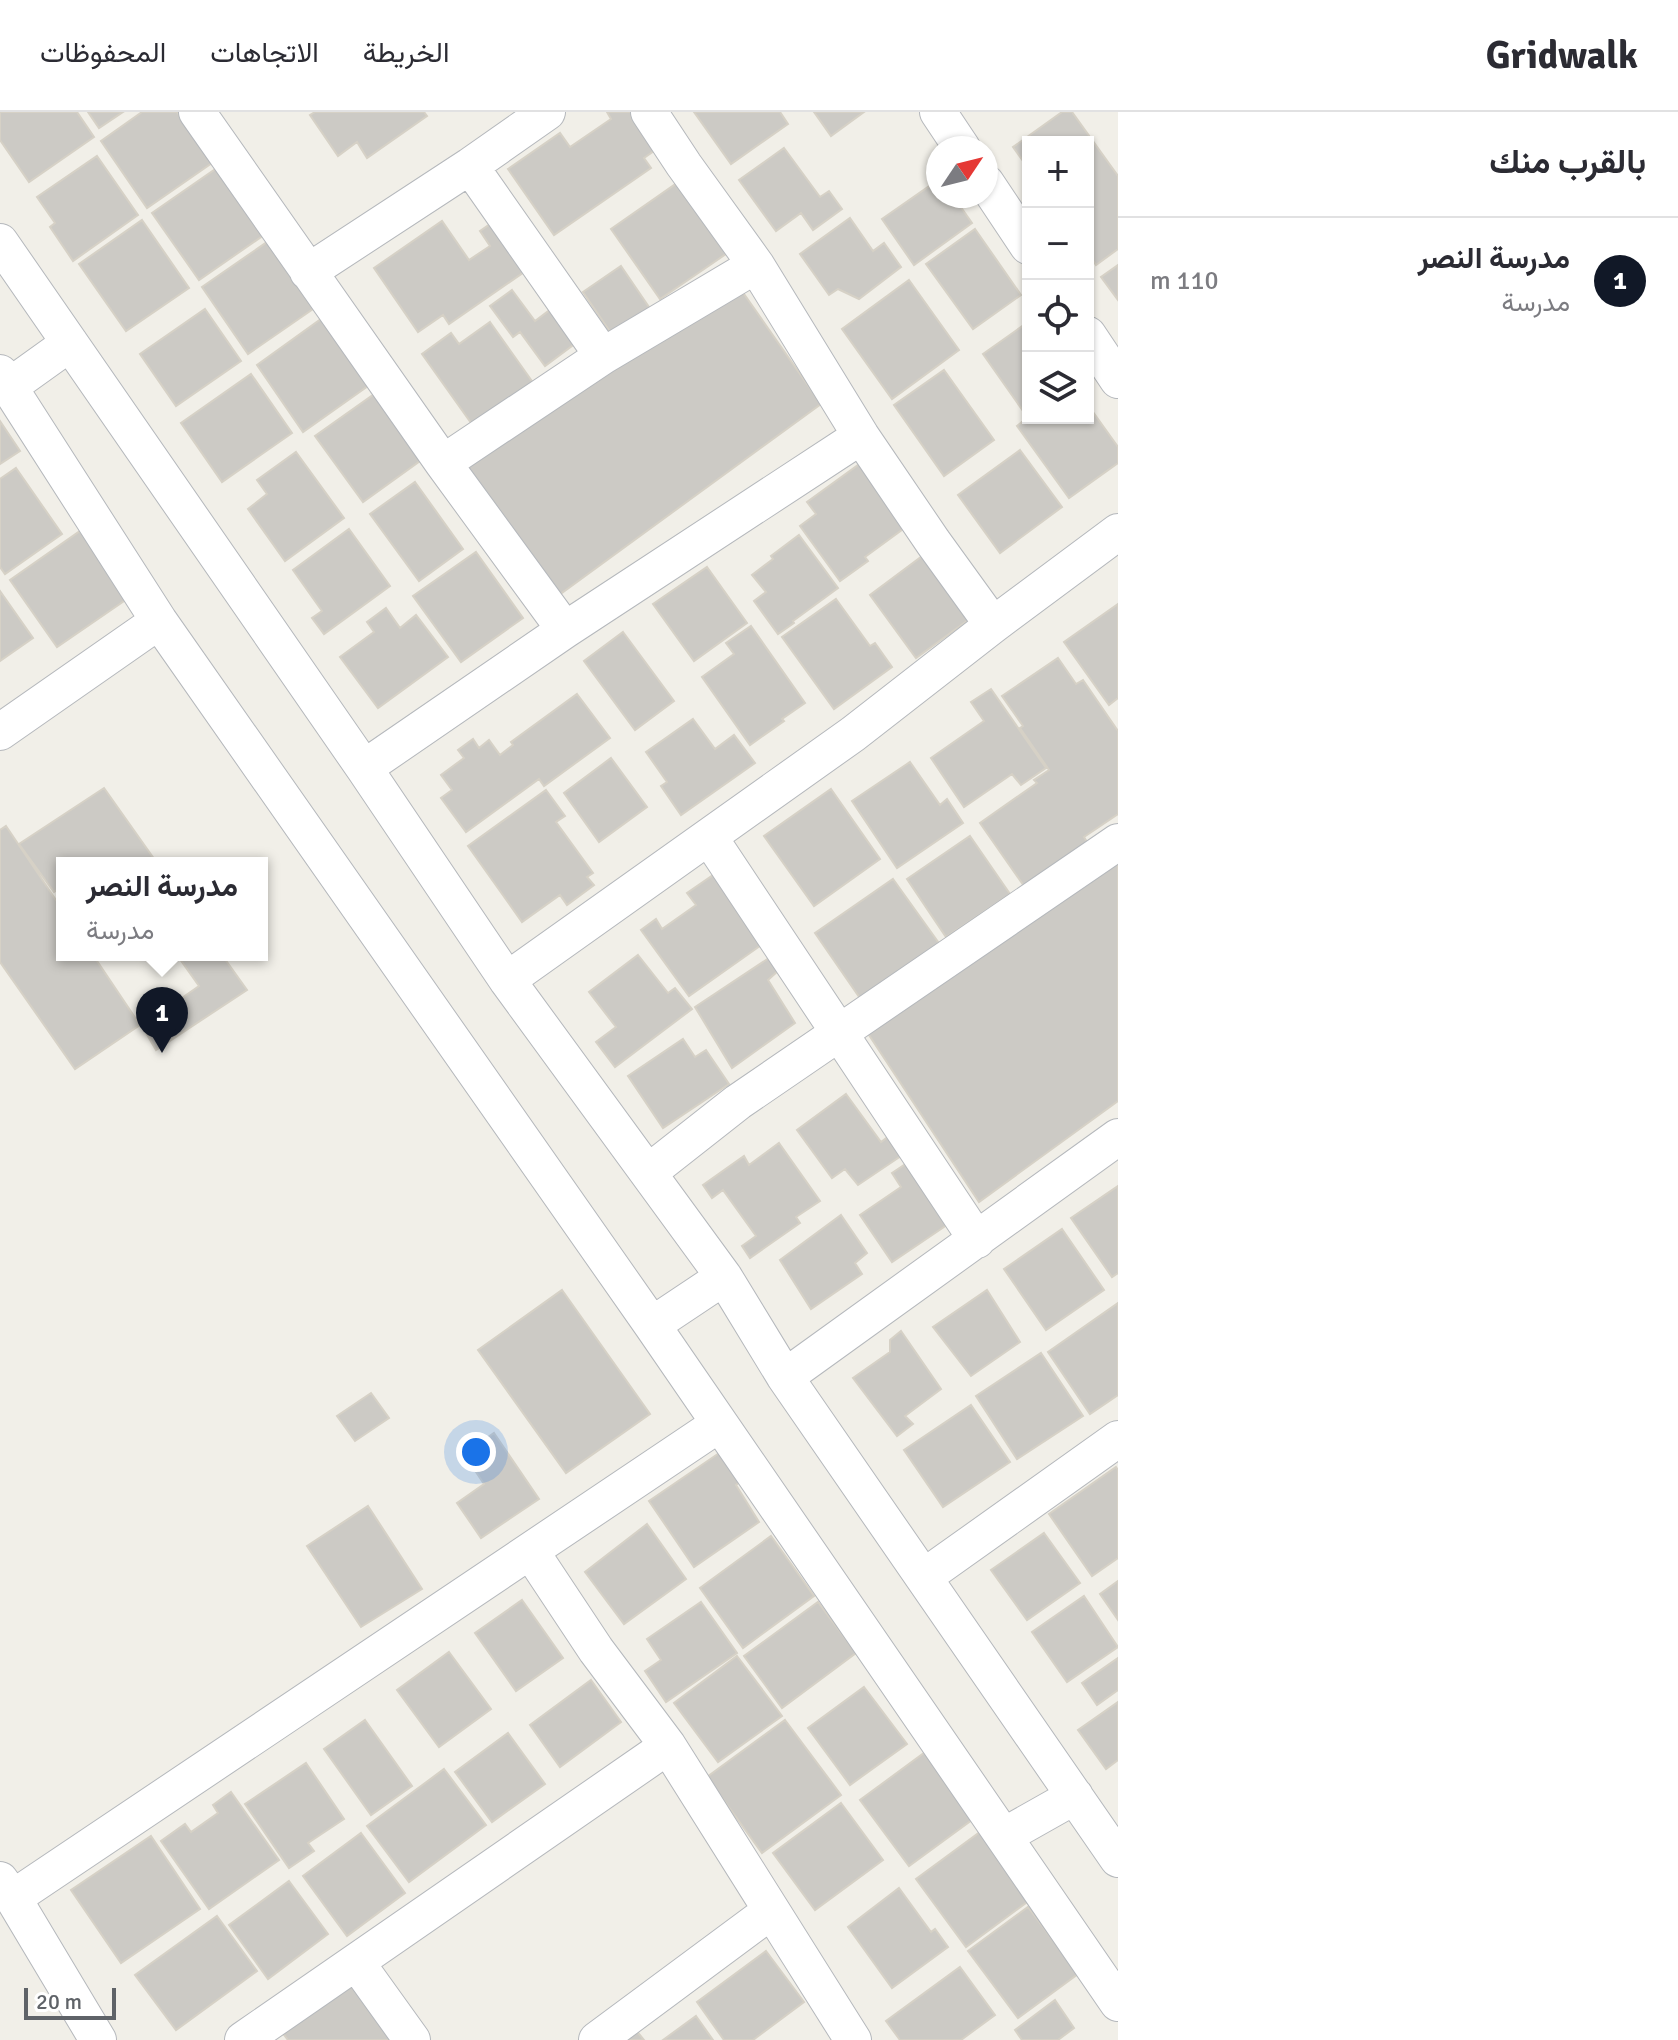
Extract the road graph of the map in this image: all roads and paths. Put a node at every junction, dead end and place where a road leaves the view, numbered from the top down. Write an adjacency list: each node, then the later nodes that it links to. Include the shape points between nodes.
1 (197, 112): 9 (street)
2 (547, 112): 4 (street)
3 (649, 112): 8 (street)
4 (470, 166): 9 (street); 12 (street)
5 (998, 201): 6 (street)
6 (1022, 237)
7 (0, 242): 10 (street)
8 (756, 265): 12 (street); 15 (street)
9 (308, 272): 16 (street)
10 (70, 343): 13 (street); 22 (street)
11 (1094, 344): 14 (street)
12 (603, 356): 16 (street)
13 (5, 379): 18 (street)
14 (1118, 380)
15 (861, 436): 19 (street); 20 (street)
16 (443, 463): 20 (street)
17 (1118, 532): 19 (street)
18 (159, 621): 21 (street); 31 (street)
19 (993, 625): 23 (street)
20 (565, 630): 22 (street)
21 (0, 732)
22 (364, 768): 25 (street)
23 (709, 837): 25 (street); 26 (street)
24 (1118, 842): 26 (street)
25 (507, 980): 28 (street)
26 (840, 1032): 28 (street); 29 (street)
27 (1118, 1137): 29 (street)
28 (649, 1172): 30 (street)
29 (977, 1240): 32 (street)
30 (724, 1277): 31 (street); 32 (street)
31 (652, 1325): 33 (street)
32 (785, 1377): 36 (street)
33 (719, 1424): 35 (street); 39 (street)
34 (1118, 1440): 36 (street)
35 (531, 1552): 37 (street); 41 (street)
36 (924, 1577): 38 (street)
37 (668, 1746): 42 (street); 43 (street)
38 (1075, 1796): 39 (street); 40 (street)
39 (1004, 1836): 44 (street)
40 (1118, 1859)
41 (6, 1889): 45 (street)
42 (771, 1911): 48 (street); 49 (street)
43 (356, 1962): 46 (street); 47 (street)
44 (1118, 2003)
45 (98, 2040)
46 (243, 2040)
47 (412, 2040)
48 (597, 2040)
49 (853, 2040)

